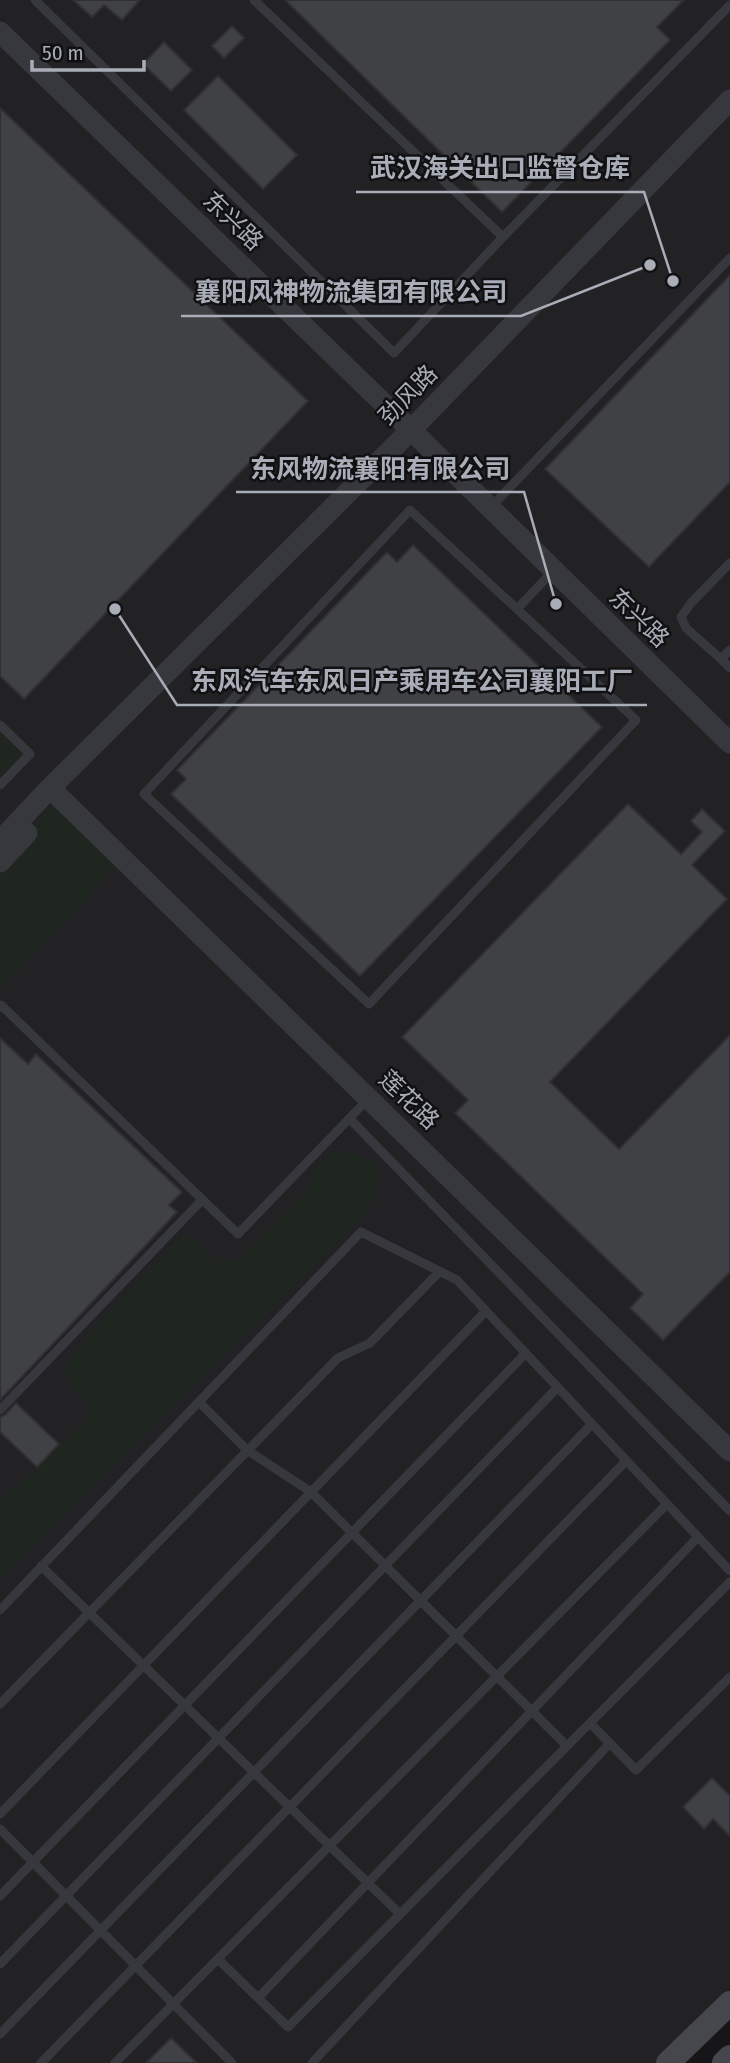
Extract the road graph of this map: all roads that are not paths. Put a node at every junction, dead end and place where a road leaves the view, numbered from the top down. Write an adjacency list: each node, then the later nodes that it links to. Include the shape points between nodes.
1 (35, 0): 7 (lane, via 394,353)
2 (254, 0): 7 (lane)
3 (730, 5): 7 (lane)
4 (0, 32): 9 (street, 东兴路)
5 (730, 100): 9 (street, 劲风路)
6 (730, 121): 9 (street, 劲风路)
7 (503, 237)
8 (730, 258): 10 (lane)
9 (416, 435): 10 (street, 东兴路); 20 (street, 劲风路)
10 (490, 508): 12 (street, 东兴路)
11 (730, 563): 15 (lane, via 681,618)
12 (553, 570): 13 (lane); 18 (street, 东兴路)
13 (517, 610): 13 (lane, via 410,510 144,794 369,1004 636,720)
14 (730, 650): 15 (lane)
15 (721, 659): 16 (lane)
16 (730, 668)
17 (0, 725): 19 (lane, via 30,754)
18 (730, 743)
19 (0, 785)
20 (55, 793): 21 (street, 劲风路); 22 (street, 劲风路); 24 (street, 莲花路)
21 (0, 841)
22 (0, 862)
23 (0, 1007): 26 (lane)
24 (370, 1098): 25 (lane); 35 (street, 莲花路)
25 (349, 1119): 26 (lane, via 238,1234); 39 (lane)
26 (202, 1199): 32 (lane)
27 (440, 1271): 28 (lane, via 457,1280); 31 (lane, via 361,1232); 34 (lane, via 370,1343 338,1358)
28 (485, 1311): 29 (lane); 37 (lane)
29 (526, 1353): 30 (lane); 40 (lane)
30 (558, 1387): 33 (lane); 43 (lane)
31 (199, 1402): 34 (lane); 42 (lane)
32 (0, 1410)
33 (592, 1424): 36 (lane); 46 (lane)
34 (247, 1450): 37 (lane); 48 (lane)
35 (730, 1451)
36 (626, 1461): 38 (lane); 49 (lane)
37 (311, 1492): 40 (lane); 50 (lane)
38 (667, 1504): 41 (lane); 51 (lane)
39 (730, 1511)
40 (352, 1533): 43 (lane); 54 (lane)
41 (698, 1537): 44 (lane); 55 (lane)
42 (41, 1566): 47 (lane); 48 (lane)
43 (385, 1566): 46 (lane); 57 (lane)
44 (730, 1571)
45 (730, 1582): 56 (lane)
46 (420, 1601): 49 (lane); 60 (lane)
47 (0, 1610)
48 (89, 1613): 50 (lane); 53 (lane)
49 (456, 1636): 51 (lane); 61 (lane)
50 (143, 1665): 54 (lane); 62 (lane)
51 (497, 1676): 55 (lane); 64 (lane)
52 (730, 1677): 58 (lane, via 636,1770)
53 (0, 1704)
54 (185, 1705): 57 (lane); 65 (lane)
55 (532, 1712): 59 (lane); 66 (lane)
56 (590, 1723): 58 (lane); 59 (lane)
57 (219, 1738): 60 (lane); 67 (lane)
58 (610, 1743): 82 (lane)
59 (567, 1746): 69 (lane)
60 (254, 1772): 61 (lane); 70 (lane)
61 (290, 1807): 64 (lane); 73 (lane)
62 (0, 1814)
63 (0, 1829): 65 (lane)
64 (330, 1846): 66 (lane); 71 (lane)
65 (33, 1862): 67 (lane); 68 (lane)
66 (368, 1883): 69 (lane); 74 (lane)
67 (66, 1895): 70 (lane); 72 (lane)
68 (0, 1896)
69 (400, 1914): 74 (lane, via 288,2027)
70 (101, 1930): 73 (lane); 77 (lane)
71 (218, 1959): 74 (lane); 76 (lane)
72 (0, 1964)
73 (136, 1966): 76 (lane); 79 (lane)
74 (258, 1998)
75 (730, 2003): 83 (main road)
76 (174, 2004): 80 (lane); 81 (lane)
77 (0, 2034)
78 (730, 2057): 84 (main road)
79 (41, 2063)
80 (116, 2063)
81 (232, 2063)
82 (312, 2063)
83 (668, 2063)
84 (724, 2063)

